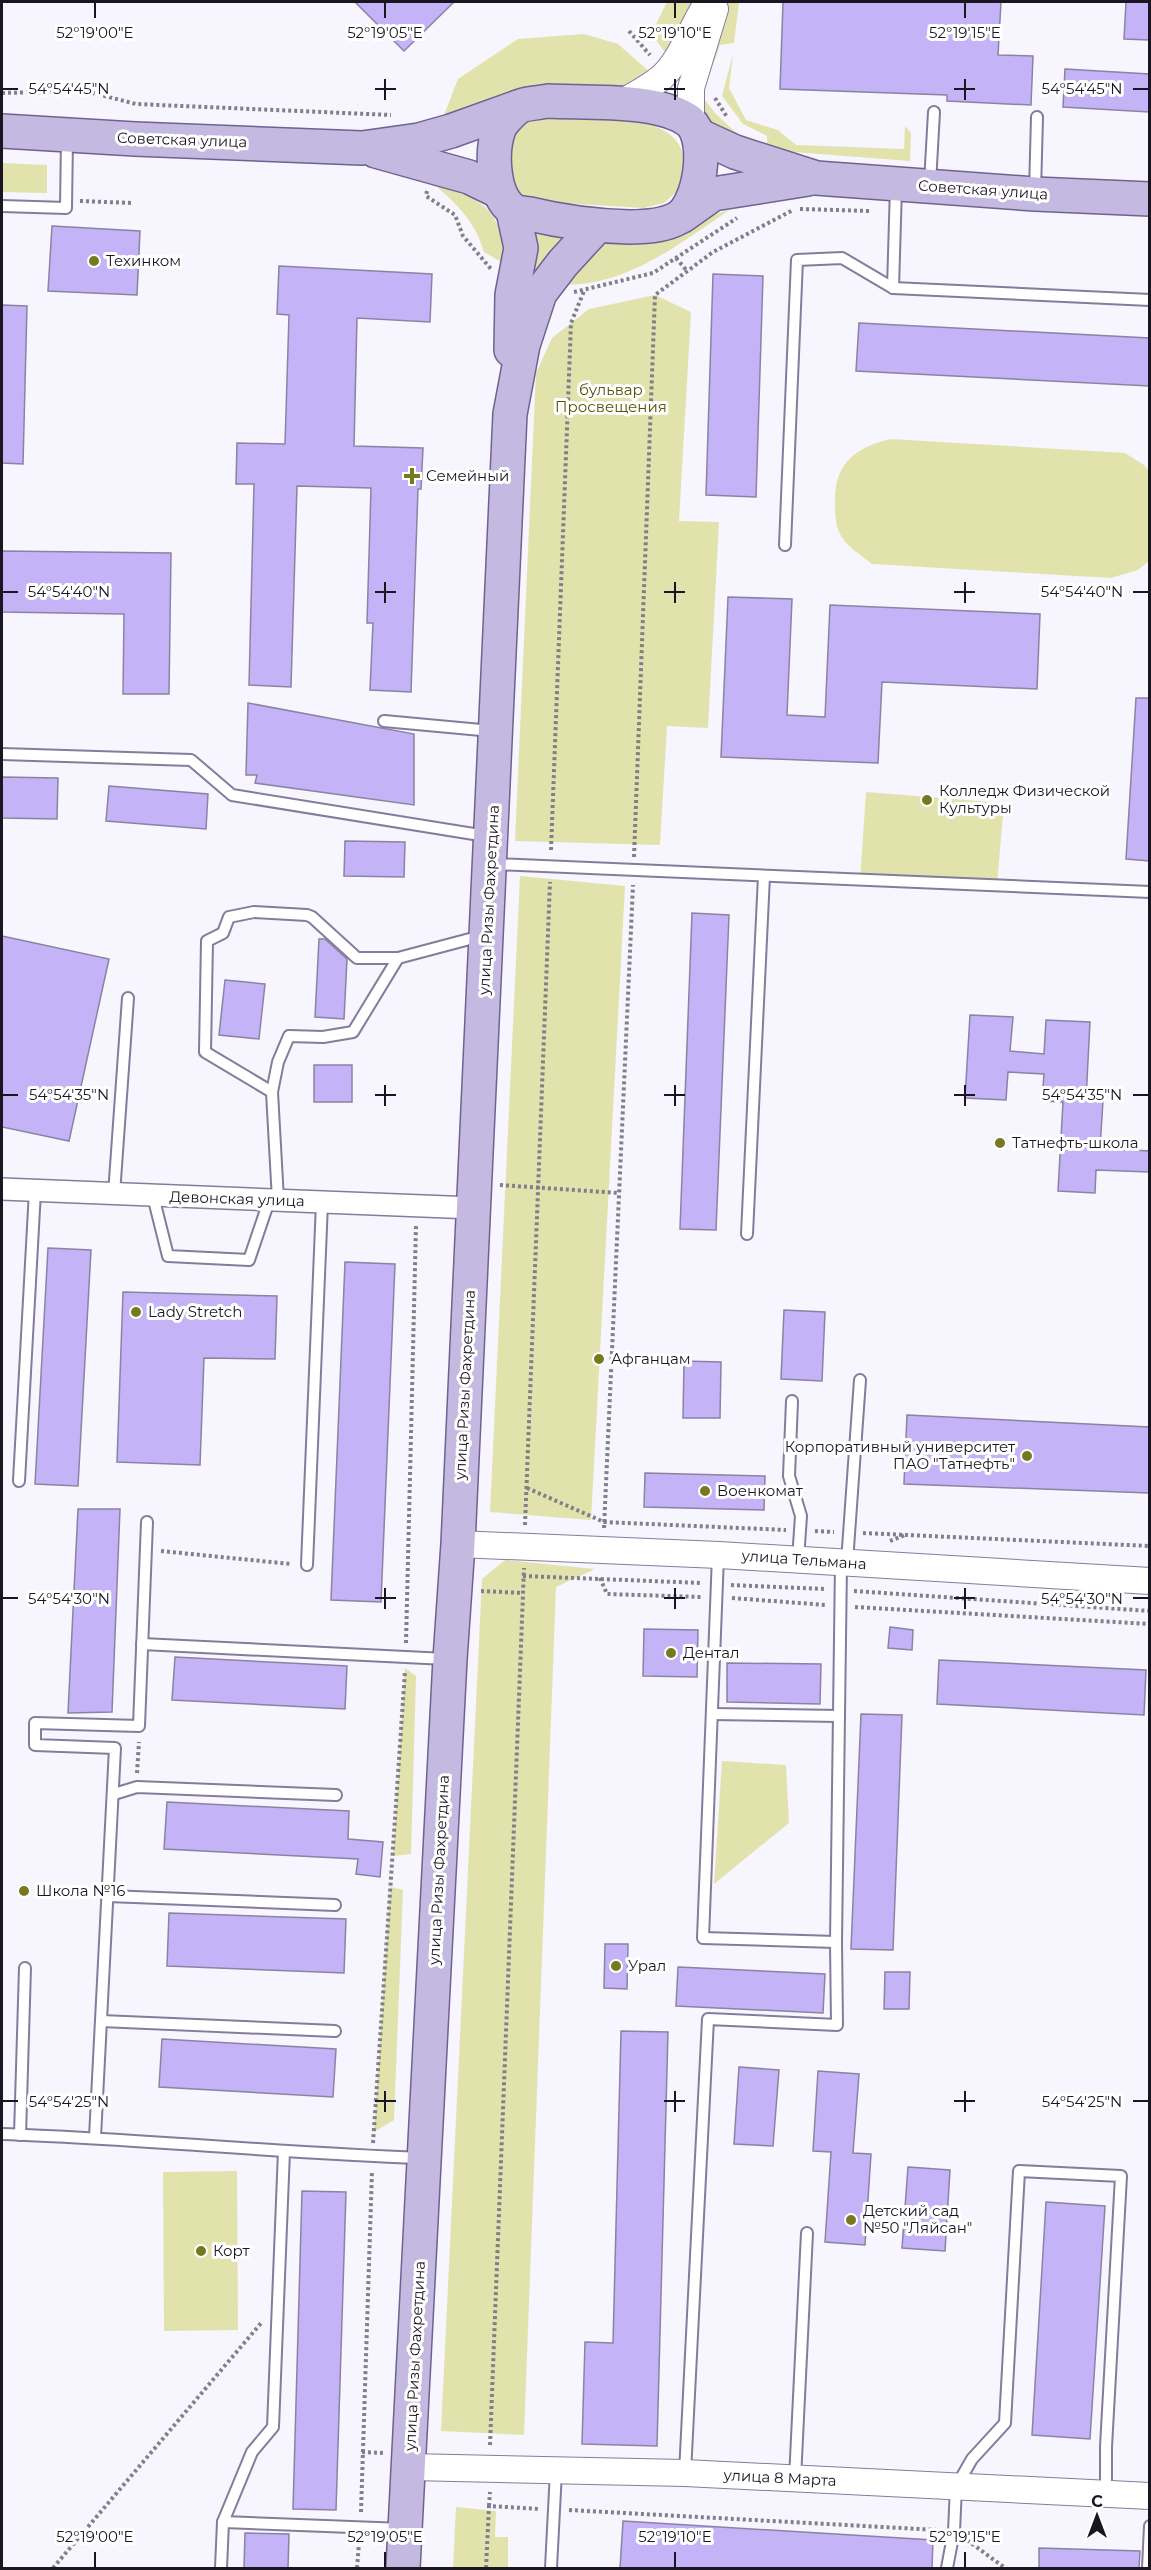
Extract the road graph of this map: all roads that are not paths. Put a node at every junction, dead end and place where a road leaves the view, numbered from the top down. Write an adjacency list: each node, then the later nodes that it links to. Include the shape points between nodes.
1 (708, 2): 3 (street, via 663,76)
2 (717, 2): 7 (street, via 691,88)
3 (619, 104): 4 (main road, via 548,101); 7 (main road, via 641,104 671,113)
4 (518, 107): 10 (main road, via 419,140); 16 (main road, via 499,127 494,159)
5 (934, 112): 12 (lane)
6 (1037, 117): 13 (lane)
7 (694, 129): 11 (main road, via 735,152); 18 (main road, via 701,150 694,199)
8 (2, 131): 9 (main road, Советская улица)
9 (67, 135): 10 (main road, Советская улица); 17 (lane, via 66,208)
10 (363, 148): 16 (main road, via 469,177)
11 (816, 178): 14 (main road, Советская улица); 18 (main road, via 713,194)
12 (930, 187): 13 (main road, Советская улица); 14 (main road, Советская улица)
13 (1035, 194): 15 (main road, Советская улица)
14 (896, 198): 20 (lane)
15 (1149, 199)
16 (506, 201): 19 (main road, via 548,220); 22 (main road, via 521,248 512,295)
17 (2, 206)
18 (679, 217): 19 (main road, via 659,225)
19 (597, 226): 22 (main road, улица Ризы Фахретдина, via 540,293 523,345)
20 (893, 288): 21 (lane); 23 (lane, via 842,258 797,260)
21 (1149, 300)
22 (510, 414): 25 (main road, улица Ризы Фахретдина)
23 (785, 545)
24 (384, 721): 25 (lane)
25 (496, 731): 27 (main road, улица Ризы Фахретдина)
26 (2, 754): 27 (lane, via 191,760 232,795)
27 (491, 850): 28 (lane, via 550,866); 30 (main road, улица Ризы Фахретдина)
28 (764, 876): 29 (lane); 41 (lane)
29 (1149, 892)
30 (487, 934): 31 (lane); 40 (main road, улица Ризы Фахретдина)
31 (398, 958): 33 (lane, via 353,1032 323,1037 289,1036); 33 (lane, via 357,958 307,915 254,912 229,917 223,933 207,941 205,1052)
32 (128, 998): 36 (lane)
33 (272, 1092): 38 (lane)
34 (2, 1190): 35 (street, Девонская улица)
35 (35, 1191): 36 (street, Девонская улица); 44 (lane)
36 (114, 1194): 37 (street, Девонская улица)
37 (153, 1196): 38 (street, Девонская улица); 38 (lane, via 168,1256 249,1260)
38 (274, 1201): 39 (street, Девонская улица)
39 (322, 1203): 40 (street, Девонская улица); 50 (lane)
40 (473, 1208): 46 (main road, улица Ризы Фахретдина)
41 (747, 1234)
42 (860, 1380): 49 (lane)
43 (792, 1401): 48 (lane, via 789,1476 801,1516)
44 (19, 1481)
45 (147, 1522): 52 (lane)
46 (458, 1544): 47 (street, улица Тельмана); 53 (main road, улица Ризы Фахретдина)
47 (718, 1555): 48 (street, улица Тельмана); 54 (lane)
48 (798, 1560): 49 (street, улица Тельмана)
49 (844, 1562): 51 (street, улица Тельмана); 55 (lane, via 840,1590)
50 (307, 1565)
51 (1149, 1581)
52 (142, 1644): 53 (lane); 56 (lane, via 139,1726 35,1723 35,1745 115,1748)
53 (450, 1659): 68 (main road, улица Ризы Фахретдина)
54 (712, 1714): 55 (lane); 60 (lane, via 703,1938)
55 (839, 1716): 60 (lane)
56 (114, 1794): 57 (lane, via 137,1787); 58 (lane)
57 (336, 1795)
58 (108, 1896): 59 (lane); 62 (lane)
59 (335, 1905)
60 (836, 1942): 72 (lane, via 837,2025 708,2019)
61 (25, 1968): 65 (lane)
62 (101, 2021): 63 (lane); 66 (lane)
63 (335, 2031)
64 (2, 2134): 65 (lane)
65 (20, 2135): 66 (lane)
66 (95, 2137): 67 (lane)
67 (284, 2151): 68 (lane); 77 (lane, via 273,2427 252,2452)
68 (424, 2158): 70 (main road, улица Ризы Фахретдина)
69 (807, 2233): 73 (lane)
70 (410, 2467): 71 (street, улица 8 Марта); 79 (main road, улица Ризы Фахретдина)
71 (556, 2471): 72 (street, улица 8 Марта); 82 (lane)
72 (685, 2473): 73 (street, улица 8 Марта)
73 (795, 2479): 74 (street, улица 8 Марта)
74 (956, 2487): 75 (street, улица 8 Марта); 75 (lane, via 972,2459 1005,2424 1019,2171 1121,2176); 83 (lane)
75 (1106, 2495): 76 (street, улица 8 Марта)
76 (1149, 2496)
77 (223, 2522): 79 (lane); 80 (lane)
78 (1149, 2526): 84 (lane)
79 (406, 2529): 81 (main road, улица Ризы Фахретдина)
80 (221, 2568)
81 (404, 2568)
82 (552, 2568)
83 (947, 2568)
84 (1148, 2568)

